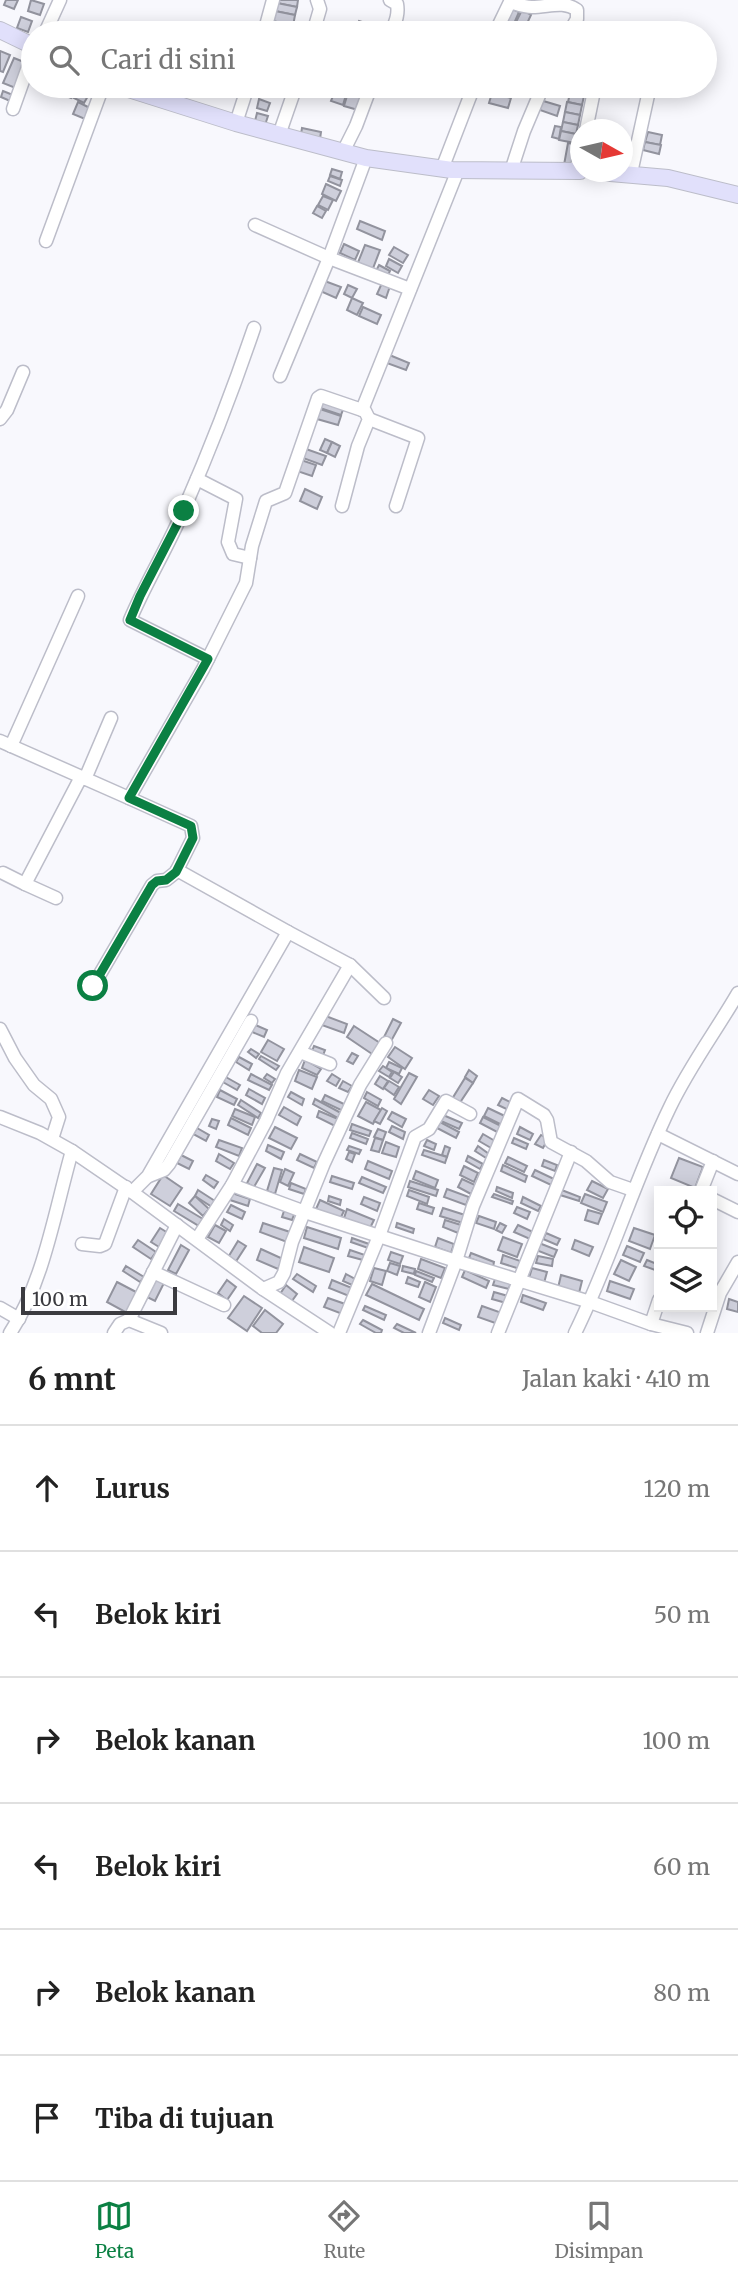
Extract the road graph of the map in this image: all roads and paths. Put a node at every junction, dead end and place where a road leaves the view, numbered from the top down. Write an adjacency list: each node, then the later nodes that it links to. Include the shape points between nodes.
1 (60, 0): 7 (street)
2 (273, 0): 8 (street)
3 (317, 0): 9 (street)
4 (390, 0): 10 (street, via 397,4)
5 (508, 1): 6 (street); 11 (street)
6 (528, 3): 12 (street, via 574,7)
7 (50, 21)
8 (267, 21)
9 (316, 21)
10 (394, 21)
11 (500, 21)
12 (576, 21)
13 (0, 30): 14 (main road)
14 (21, 40)
15 (21, 86): 25 (street)
16 (99, 98): 38 (street)
17 (152, 98): 27 (main road)
18 (244, 98): 27 (street)
19 (292, 98): 28 (street)
20 (366, 98): 29 (street)
21 (471, 98): 32 (street)
22 (538, 98): 34 (street)
23 (593, 98): 26 (street)
24 (647, 98): 31 (street)
25 (13, 109)
26 (588, 119)
27 (236, 123): 28 (main road)
28 (279, 135): 29 (main road)
29 (343, 152): 30 (main road)
30 (366, 158): 32 (main road); 39 (street)
31 (633, 164)
32 (450, 169): 34 (main road); 40 (street)
33 (570, 170): 34 (main road)
34 (511, 171)
35 (633, 173): 36 (main road)
36 (738, 195)
37 (255, 225): 39 (street)
38 (46, 241)
39 (329, 258): 40 (street); 43 (street)
40 (410, 289): 44 (street)
41 (254, 328): 46 (street)
42 (23, 372): 45 (street)
43 (280, 376)
44 (366, 414): 47 (street); 48 (street, via 418,438); 49 (street, via 318,398 285,493 266,501)
45 (0, 419)
46 (197, 479): 49 (street, via 236,499 228,542 233,554); 51 (street, via 130,620)
47 (342, 506)
48 (396, 506)
49 (250, 558): 51 (street, via 246,583)
50 (78, 596): 53 (street)
51 (208, 659): 55 (street)
52 (111, 718): 54 (street)
53 (6, 743): 54 (street)
54 (83, 778): 55 (street); 58 (street)
55 (129, 798): 56 (street, via 191,826 193,838)
56 (177, 870): 60 (street); 62 (street, via 152,885)
57 (3, 873): 58 (street)
58 (25, 884): 59 (street)
59 (57, 898)
60 (288, 932): 61 (street); 72 (street)
61 (350, 965): 64 (street); 68 (street)
62 (93, 986)
63 (738, 993): 73 (street)
64 (384, 998)
65 (251, 1021): 72 (street)
66 (0, 1029): 74 (street, via 34,1085 51,1099 59,1116)
67 (386, 1044): 84 (street, via 360,1085)
68 (300, 1052): 69 (street); 79 (street)
69 (330, 1064)
70 (470, 1114): 87 (street, via 446,1101 429,1129 415,1138)
71 (0, 1116): 74 (street)
72 (186, 1124): 81 (street, via 169,1164)
73 (658, 1134): 77 (street); 82 (street)
74 (52, 1139): 75 (street)
75 (72, 1151): 81 (street); 99 (street, via 43,1255)
76 (570, 1152): 82 (street, via 610,1182); 90 (street, via 551,1142 544,1115 518,1099 472,1206); 93 (street)
77 (713, 1161): 78 (street); 80 (street)
78 (738, 1174)
79 (232, 1185): 84 (street); 88 (street)
80 (703, 1186)
81 (129, 1189): 86 (street); 89 (street, via 104,1244)
82 (633, 1190): 95 (street)
83 (717, 1202): 85 (street)
84 (305, 1212): 87 (street); 94 (street, via 285,1273 279,1282)
85 (738, 1212)
86 (177, 1225): 88 (street); 92 (street)
87 (379, 1236): 90 (street); 107 (street)
88 (197, 1239): 94 (street)
89 (82, 1244)
90 (456, 1262): 93 (street); 108 (street)
91 (738, 1262): 112 (street, via 720,1293)
92 (153, 1272): 96 (street); 100 (street)
93 (519, 1279): 95 (street); 109 (street)
94 (263, 1289): 102 (street)
95 (590, 1302): 101 (street); 110 (street)
96 (224, 1305)
97 (0, 1308): 99 (street)
98 (654, 1312): 101 (street)
99 (19, 1319): 103 (street)
100 (129, 1320): 104 (street); 105 (street)
101 (650, 1324): 111 (street)
102 (316, 1329): 106 (street)
103 (10, 1333)
104 (114, 1333)
105 (161, 1333)
106 (330, 1333)
107 (339, 1333)
108 (429, 1333)
109 (498, 1333)
110 (575, 1333)
111 (687, 1333)
112 (707, 1333)

